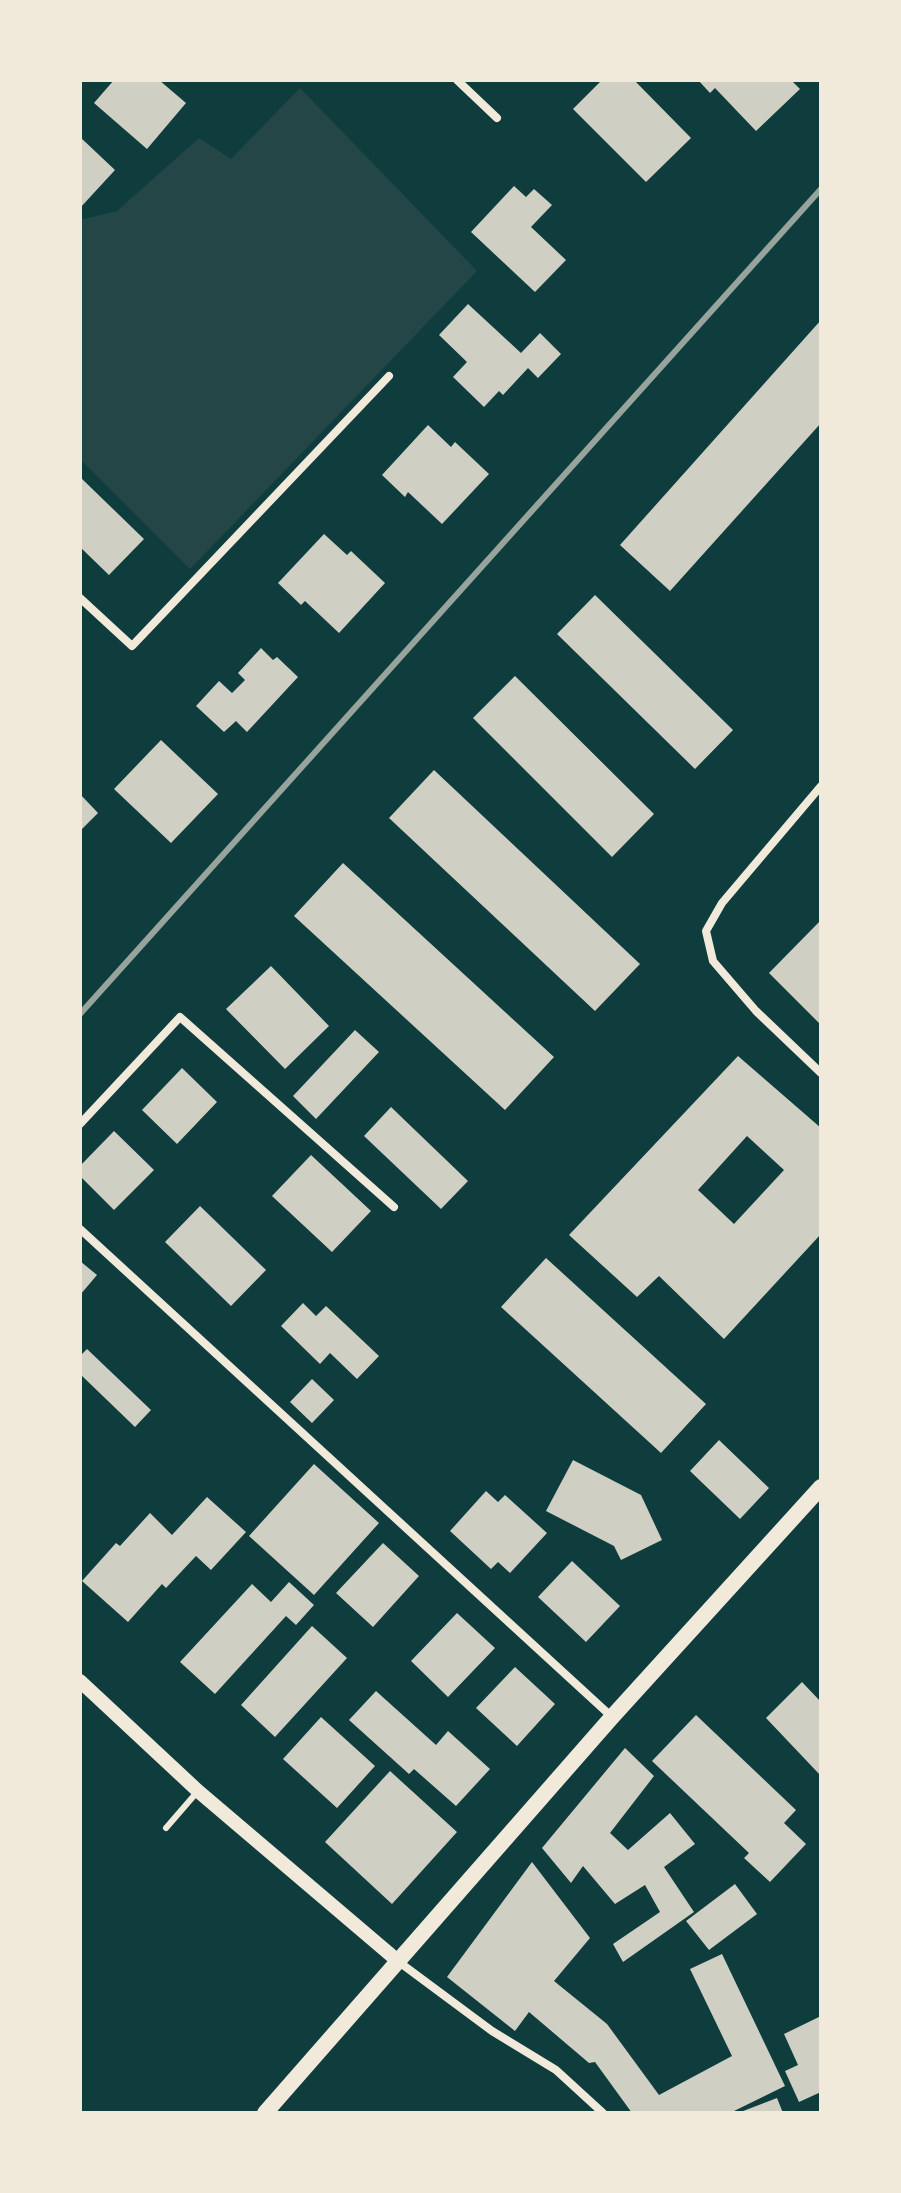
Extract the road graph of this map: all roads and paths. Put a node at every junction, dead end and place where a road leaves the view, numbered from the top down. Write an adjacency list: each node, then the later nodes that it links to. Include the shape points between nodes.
1 (457, 80): 2 (street)
2 (497, 118)
3 (389, 376): 4 (street, via 132,646)
4 (80, 598)
5 (821, 786): 6 (street, via 722,903 706,931 713,961)
6 (821, 1073)
7 (80, 1124): 8 (street, via 180,1017)
8 (394, 1207)
9 (80, 1229): 12 (street)
10 (821, 1487): 12 (main road)
11 (80, 1681): 13 (street)
12 (612, 1717): 15 (main road)
13 (198, 1791): 14 (lane); 15 (street)
14 (166, 1828)
15 (399, 1962): 16 (main road); 17 (street, via 492,2031 556,2070)
16 (265, 2113)
17 (603, 2113)

